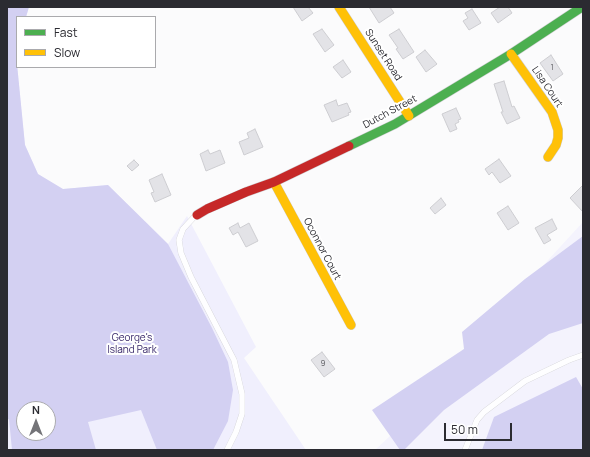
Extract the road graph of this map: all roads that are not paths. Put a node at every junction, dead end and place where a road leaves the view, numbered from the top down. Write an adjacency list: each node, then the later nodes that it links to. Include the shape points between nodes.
1 (338, 7): 4 (street, Sunset Road)
2 (582, 7): 3 (street, Dutch Street)
3 (511, 54): 4 (street, Dutch Street); 5 (street, Lisa Court, via 552,112 558,138)
4 (409, 116): 6 (street, Dutch Street)
5 (548, 157)
6 (274, 182): 7 (street, Dutch Street); 8 (street, Oconnor Court)
7 (197, 215): 10 (lane, via 183,229 179,240 181,253 234,360 242,394 242,414)
8 (351, 325)
9 (583, 355): 11 (lane, via 525,382 484,412)
10 (227, 450)
11 (465, 450)

